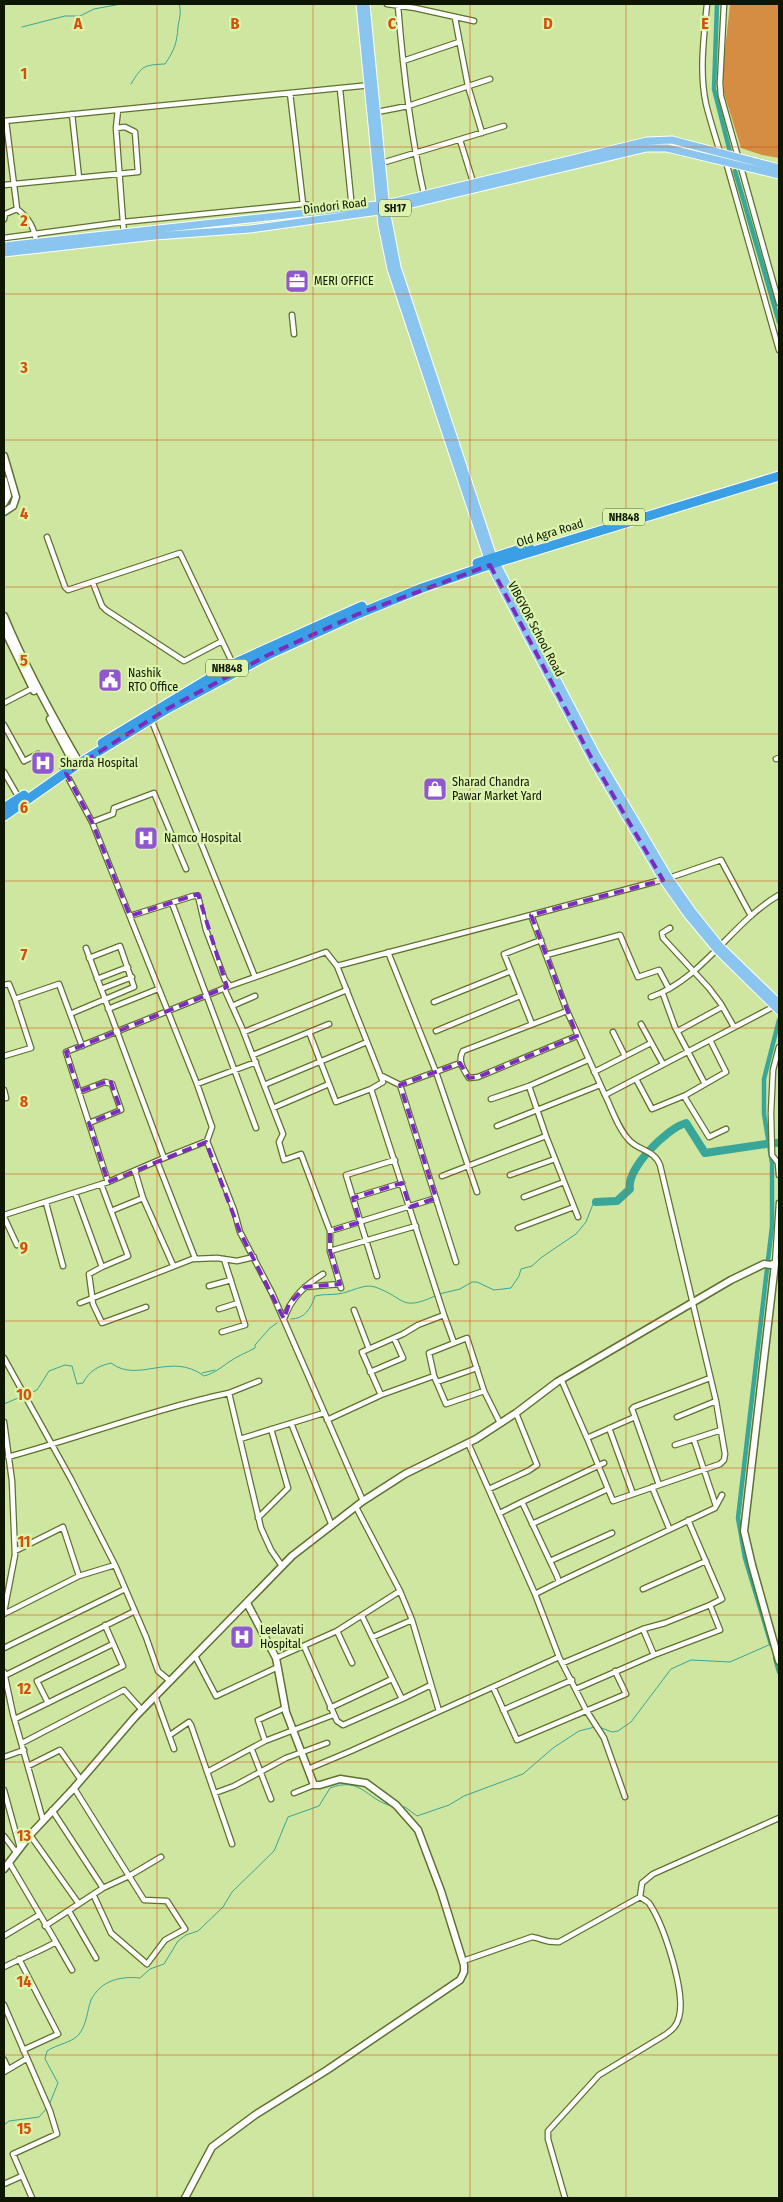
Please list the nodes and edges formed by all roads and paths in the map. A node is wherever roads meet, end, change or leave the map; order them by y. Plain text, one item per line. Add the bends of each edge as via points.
1 (360, 4) edge
2 (366, 4) edge
3 (387, 4) edge
4 (707, 4) edge
5 (724, 4) edge
6 (398, 6) junction
7 (416, 6) edge
8 (455, 18) junction
9 (474, 21) dead end
10 (458, 42) junction
11 (403, 61) junction
12 (490, 80) dead end
13 (372, 85) junction
14 (468, 86) junction
15 (340, 89) junction
16 (290, 93) junction
17 (408, 106) junction
18 (118, 110) junction
19 (377, 112) junction
20 (72, 114) junction
21 (5, 121) edge
22 (504, 126) dead end
23 (116, 128) junction
24 (482, 133) junction
25 (460, 140) junction
26 (415, 153) junction
27 (724, 153) junction
28 (737, 157) junction
29 (382, 163) junction
30 (726, 163) junction
31 (740, 166) junction
32 (779, 168) edge
33 (121, 174) junction
34 (779, 175) edge
35 (79, 178) junction
36 (473, 182) junction
37 (13, 184) junction
38 (4, 185) edge
39 (424, 194) junction
40 (303, 204) junction
41 (383, 207) junction
42 (17, 209) junction
43 (318, 211) junction
44 (352, 212) junction
45 (4, 219) edge
46 (320, 220) junction
47 (123, 222) junction
48 (4, 232) edge
49 (35, 234) junction
50 (125, 236) junction
51 (4, 238) edge
52 (4, 246) edge
53 (38, 246) junction
54 (4, 253) edge
55 (779, 303) edge
56 (292, 315) dead end
57 (294, 334) dead end
58 (779, 350) edge
59 (4, 456) edge
60 (779, 471) edge
61 (779, 476) edge
62 (4, 480) edge
63 (4, 503) edge
64 (4, 512) edge
65 (47, 537) dead end
66 (491, 561) junction
67 (93, 583) junction
68 (4, 616) edge
69 (4, 629) edge
70 (222, 642) junction
71 (233, 664) junction
72 (33, 688) junction
73 (4, 703) edge
74 (151, 719) junction
75 (4, 725) edge
76 (38, 754) dead end
77 (76, 763) junction
78 (65, 770) junction
79 (4, 772) edge
80 (39, 788) junction
81 (19, 798) junction
82 (4, 808) edge
83 (4, 816) edge
84 (92, 822) junction
85 (186, 869) dead end
86 (666, 879) junction
87 (779, 895) edge
88 (172, 903) junction
89 (531, 915) junction
90 (130, 916) junction
91 (751, 916) junction
92 (670, 928) dead end
93 (541, 940) junction
94 (86, 948) dead end
95 (719, 948) junction
96 (388, 952) junction
97 (546, 955) junction
98 (89, 958) junction
99 (128, 966) junction
100 (337, 966) junction
101 (694, 971) junction
102 (511, 972) junction
103 (254, 977) junction
104 (97, 978) junction
105 (132, 978) junction
106 (4, 985) edge
107 (227, 987) junction
108 (101, 989) junction
109 (158, 989) junction
110 (669, 989) junction
111 (347, 990) junction
112 (663, 994) junction
113 (206, 996) junction
114 (256, 996) dead end
115 (520, 996) junction
116 (651, 997) dead end
117 (15, 999) junction
118 (105, 1000) junction
119 (434, 1002) dead end
120 (778, 1005) edge
121 (232, 1006) junction
122 (722, 1007) junction
123 (108, 1009) junction
124 (567, 1011) junction
125 (168, 1012) junction
126 (70, 1014) junction
127 (328, 1024) dead end
128 (532, 1024) junction
129 (641, 1024) dead end
130 (734, 1028) junction
131 (117, 1031) junction
132 (678, 1031) junction
133 (244, 1032) junction
134 (309, 1032) junction
135 (436, 1032) dead end
136 (613, 1032) dead end
137 (577, 1036) junction
138 (710, 1040) junction
139 (367, 1042) junction
140 (651, 1043) junction
141 (82, 1046) junction
142 (779, 1047) edge
143 (688, 1052) junction
144 (253, 1055) junction
145 (4, 1056) edge
146 (625, 1056) junction
147 (588, 1060) junction
148 (256, 1062) junction
149 (320, 1062) junction
150 (460, 1063) junction
151 (663, 1064) junction
152 (234, 1070) junction
153 (436, 1072) junction
154 (594, 1072) junction
155 (380, 1075) junction
156 (636, 1079) junction
157 (197, 1084) junction
158 (329, 1084) junction
159 (706, 1084) junction
160 (264, 1085) junction
161 (400, 1085) junction
162 (600, 1085) junction
163 (529, 1086) junction
164 (371, 1089) junction
165 (4, 1090) edge
166 (79, 1092) junction
167 (605, 1095) junction
168 (684, 1096) junction
169 (6, 1098) dead end
170 (491, 1099) dead end
171 (273, 1108) junction
172 (538, 1111) junction
173 (89, 1123) junction
174 (498, 1126) dead end
175 (256, 1128) dead end
176 (726, 1129) dead end
177 (546, 1136) junction
178 (207, 1141) junction
179 (164, 1158) junction
180 (555, 1159) junction
181 (394, 1160) junction
182 (157, 1162) junction
183 (467, 1166) junction
184 (135, 1171) junction
185 (510, 1175) dead end
186 (779, 1175) edge
187 (442, 1176) dead end
188 (108, 1182) junction
189 (564, 1182) junction
190 (402, 1183) junction
191 (101, 1184) junction
192 (477, 1192) dead end
193 (75, 1193) junction
194 (524, 1197) dead end
195 (143, 1198) junction
196 (353, 1198) junction
197 (436, 1198) junction
198 (46, 1203) junction
199 (779, 1203) edge
200 (574, 1207) junction
201 (410, 1208) junction
202 (111, 1211) junction
203 (4, 1216) edge
204 (578, 1218) dead end
205 (360, 1222) junction
206 (416, 1226) junction
207 (518, 1228) dead end
208 (330, 1231) junction
209 (366, 1241) junction
210 (17, 1245) dead end
211 (330, 1252) junction
212 (254, 1257) junction
213 (193, 1259) junction
214 (224, 1259) junction
215 (456, 1262) dead end
216 (775, 1264) edge
217 (173, 1265) junction
218 (63, 1266) dead end
219 (102, 1267) junction
220 (323, 1274) dead end
221 (377, 1276) dead end
222 (231, 1280) junction
223 (208, 1286) dead end
224 (305, 1287) junction
225 (93, 1298) junction
226 (80, 1303) dead end
227 (238, 1303) junction
228 (692, 1303) junction
229 (146, 1307) dead end
230 (218, 1309) dead end
231 (354, 1310) dead end
232 (444, 1315) junction
233 (284, 1319) junction
234 (222, 1332) dead end
235 (394, 1338) junction
236 (454, 1343) junction
237 (368, 1349) junction
238 (4, 1358) edge
239 (477, 1368) junction
240 (370, 1372) junction
241 (434, 1376) junction
242 (710, 1378) junction
243 (561, 1379) junction
244 (259, 1381) dead end
245 (437, 1382) junction
246 (484, 1391) junction
247 (229, 1393) junction
248 (382, 1395) junction
249 (716, 1401) junction
250 (324, 1413) junction
251 (516, 1413) junction
252 (635, 1417) junction
253 (677, 1417) dead end
254 (327, 1420) junction
255 (4, 1422) edge
256 (291, 1423) junction
257 (500, 1423) junction
258 (609, 1428) junction
259 (271, 1430) junction
260 (721, 1430) junction
261 (587, 1438) junction
262 (240, 1439) junction
263 (694, 1440) junction
264 (468, 1443) junction
265 (51, 1445) junction
266 (675, 1445) dead end
267 (8, 1457) junction
268 (604, 1463) dead end
269 (599, 1465) junction
270 (703, 1470) junction
271 (659, 1485) junction
272 (652, 1488) junction
273 (489, 1489) junction
274 (608, 1489) junction
275 (633, 1494) junction
276 (722, 1495) dead end
277 (363, 1501) junction
278 (522, 1502) junction
279 (716, 1506) junction
280 (356, 1507) junction
281 (500, 1513) junction
282 (258, 1518) junction
283 (688, 1520) junction
284 (532, 1524) junction
285 (332, 1526) junction
286 (669, 1528) junction
287 (612, 1534) dead end
288 (15, 1551) junction
289 (550, 1561) junction
290 (706, 1561) junction
291 (115, 1565) junction
292 (282, 1566) junction
293 (79, 1576) junction
294 (558, 1582) junction
295 (125, 1588) junction
296 (644, 1589) dead end
297 (400, 1590) junction
298 (535, 1594) junction
299 (247, 1603) junction
300 (710, 1605) junction
301 (135, 1610) junction
302 (4, 1613) edge
303 (362, 1616) junction
304 (412, 1620) junction
305 (105, 1625) junction
306 (643, 1629) junction
307 (337, 1631) junction
308 (373, 1637) junction
309 (113, 1644) junction
310 (304, 1646) junction
311 (4, 1648) edge
312 (654, 1655) junction
313 (195, 1656) junction
314 (560, 1657) junction
315 (276, 1658) junction
316 (779, 1660) edge
317 (352, 1663) dead end
318 (563, 1663) junction
319 (278, 1667) junction
320 (615, 1671) junction
321 (4, 1674) edge
322 (392, 1679) junction
323 (572, 1680) junction
324 (170, 1682) junction
325 (431, 1685) junction
326 (492, 1687) junction
327 (576, 1689) junction
328 (156, 1696) junction
329 (402, 1698) junction
330 (48, 1703) junction
331 (285, 1708) junction
332 (330, 1708) junction
333 (142, 1710) junction
334 (503, 1710) junction
335 (586, 1710) junction
336 (440, 1711) junction
337 (333, 1715) junction
338 (15, 1719) junction
339 (294, 1732) junction
340 (170, 1735) junction
341 (265, 1741) junction
342 (327, 1742) dead end
343 (22, 1743) junction
344 (174, 1749) dead end
345 (24, 1750) junction
346 (252, 1750) junction
347 (302, 1753) junction
348 (4, 1757) edge
349 (28, 1766) junction
350 (308, 1769) junction
351 (207, 1772) junction
352 (261, 1772) junction
353 (81, 1780) junction
354 (314, 1785) junction
355 (74, 1788) junction
356 (4, 1790) edge
357 (215, 1792) junction
358 (294, 1793) dead end
359 (625, 1797) dead end
360 (271, 1799) dead end
361 (52, 1810) junction
362 (779, 1818) edge
363 (43, 1820) junction
364 (30, 1835) junction
365 (4, 1836) edge
366 (232, 1844) dead end
367 (18, 1850) junction
368 (161, 1857) dead end
369 (9, 1862) junction
370 (4, 1869) edge
371 (129, 1876) junction
372 (103, 1888) junction
373 (94, 1896) junction
374 (640, 1897) junction
375 (79, 1904) junction
376 (69, 1911) junction
377 (39, 1915) junction
378 (45, 1926) junction
379 (4, 1936) edge
380 (56, 1942) junction
381 (96, 1958) dead end
382 (19, 1959) junction
383 (463, 1961) junction
384 (4, 1967) edge
385 (72, 1970) dead end
386 (4, 2005) edge
387 (6, 2019) edge
388 (23, 2050) junction
389 (26, 2059) junction
390 (4, 2060) edge
391 (6, 2070) edge
392 (22, 2176) junction
393 (4, 2184) edge
394 (32, 2198) edge
395 (184, 2198) edge
396 (565, 2198) edge

1 - 13 main road
2 - 13 main road
3 - 6 street
4 - 27 street via 704,86 706,102
5 - 28 street via 720,83
6 - 7 street
6 - 11 street
7 - 8 street
8 - 9 street
8 - 10 street
10 - 11 street
10 - 14 street
11 - 17 street
12 - 14 street
13 - 15 street
13 - 19 main road
13 - 41 main road
14 - 17 street
14 - 24 street
15 - 16 street
15 - 44 street
16 - 18 street
16 - 40 street
17 - 19 street
17 - 26 street
18 - 20 street
18 - 23 street
19 - 29 main road
20 - 21 street
20 - 35 street
21 - 37 street
22 - 24 street
23 - 33 street
23 - 33 street via 125,127 135,132 138,172
24 - 25 street
25 - 26 street
25 - 36 street
26 - 29 street
26 - 39 street
27 - 28 main road
27 - 30 street
27 - 36 main road via 672,140 646,141
28 - 31 street
28 - 32 main road
29 - 41 main road
30 - 31 main road, Dindori Road / SH17
30 - 41 main road, Dindori Road / SH17 via 667,148 646,148
30 - 58 street
31 - 34 main road, Dindori Road / SH17
31 - 55 street
33 - 35 street
33 - 47 street
35 - 37 street
36 - 39 main road
37 - 38 street
37 - 42 street
39 - 41 main road
40 - 43 street
40 - 47 street
41 - 44 main road, Dindori Road / SH17
41 - 66 main road, VIBGYOR School Road via 392,269
42 - 45 street via 5,214
42 - 49 street via 28,218
43 - 44 main road
43 - 46 street
43 - 50 main road
44 - 46 main road, Dindori Road / SH17
46 - 50 main road, Dindori Road / SH17 via 250,229
47 - 49 street
47 - 50 street
48 - 51 street
49 - 51 street
49 - 53 street
50 - 53 main road, Dindori Road / SH17
52 - 53 main road
53 - 54 main road, Dindori Road / SH17
56 - 57 street
59 - 64 main road via 16,498 13,506
60 - 66 highway, NH848
61 - 66 highway, Old Agra Road / NH848
62 - 63 main road via 8,496
65 - 67 street via 68,590
66 - 71 highway, NH848 via 355,609
66 - 74 highway, Old Agra Road / NH848 via 276,651
66 - 86 main road, VIBGYOR School Road via 581,731
67 - 70 street via 106,610 184,661
67 - 70 street via 180,553
68 - 77 main road
69 - 72 main road
70 - 71 street
71 - 77 highway, NH848 via 130,724
72 - 73 street
72 - 77 main road
74 - 77 highway, NH848
74 - 103 street
75 - 76 street via 24,761
77 - 78 highway, NH848
78 - 80 highway, NH848
78 - 84 street
79 - 81 street
80 - 81 highway, NH848
80 - 83 highway, NH848
81 - 82 highway, NH848
84 - 85 street via 114,814 114,808 154,793
84 - 90 street
86 - 89 street
86 - 91 street via 721,860
86 - 95 main road, VIBGYOR School Road
87 - 91 street
88 - 90 street
88 - 107 street via 198,896 206,930
88 - 113 street
89 - 93 street
89 - 96 street
90 - 109 street
91 - 95 street
92 - 101 street via 662,933 662,938
93 - 97 street
93 - 102 street via 504,954
94 - 98 street
95 - 101 street
95 - 120 main road, VIBGYOR School Road
96 - 100 street
96 - 153 street
97 - 110 street via 620,935 638,977 659,970
97 - 124 street
98 - 99 street via 120,946
98 - 104 street
99 - 104 street
99 - 105 street
100 - 103 street via 326,952
100 - 111 street
101 - 110 street
101 - 122 street
102 - 115 street
102 - 119 street
103 - 107 street
104 - 108 street
105 - 108 street
105 - 118 street via 134,987
106 - 117 street via 9,984
107 - 113 street
107 - 121 street
108 - 118 street
109 - 123 street
109 - 125 street
110 - 112 street
111 - 133 street
111 - 139 street
112 - 116 street
112 - 132 street
113 - 125 street
113 - 152 street
114 - 121 street
115 - 128 street
115 - 135 street
117 - 126 street via 58,984
117 - 145 street via 31,1048
118 - 123 street
118 - 126 street
120 - 130 street
121 - 133 street
122 - 130 street
122 - 132 street
123 - 131 street
124 - 128 street
124 - 137 street
125 - 131 street
125 - 157 street
126 - 141 street
127 - 134 street
128 - 150 street via 463,1051
129 - 140 street
130 - 138 street
131 - 141 street
131 - 179 street
132 - 143 street
133 - 144 street
134 - 144 street
134 - 149 street
136 - 146 street
137 - 147 street
137 - 150 street via 478,1077 469,1078
138 - 143 street
138 - 159 street via 726,1072
139 - 149 street
139 - 155 street
140 - 146 street
140 - 151 street
141 - 166 street via 66,1052
142 - 186 street via 771,1082 772,1155 778,1163
143 - 151 street
143 - 159 street
144 - 148 street
146 - 154 street
147 - 154 street
147 - 163 street
148 - 152 street
148 - 160 street
149 - 158 street
149 - 160 street
150 - 153 street
151 - 156 street
152 - 157 street
152 - 175 street
153 - 161 street
153 - 183 street
154 - 162 street
155 - 161 street
155 - 164 street via 383,1082
156 - 167 street
156 - 168 street via 652,1109
157 - 178 street via 212,1127
158 - 164 street via 336,1102
158 - 171 street
159 - 168 street
160 - 171 street
161 - 197 street
162 - 167 street
162 - 172 street
163 - 170 street
163 - 172 street
164 - 181 street
165 - 169 street
166 - 173 street
166 - 173 street via 105,1082 112,1084 121,1110
167 - 228 street via 628,1140 658,1159
168 - 176 street via 709,1137
171 - 208 street via 283,1134 279,1142 284,1160 301,1154
172 - 174 street
172 - 177 street
173 - 188 street
177 - 180 street
177 - 183 street
178 - 179 street
178 - 212 street via 240,1232
179 - 182 street
180 - 185 street
180 - 189 street
181 - 190 street
181 - 196 street via 346,1175
182 - 184 street
182 - 213 street
183 - 187 street
183 - 192 street
184 - 188 street
184 - 195 street
188 - 191 street
189 - 194 street
189 - 200 street
190 - 196 street
190 - 201 street
191 - 193 street
191 - 202 street
193 - 198 street
193 - 219 street
195 - 202 street
195 - 217 street
196 - 205 street
197 - 201 street
197 - 215 street
198 - 203 street
198 - 218 street
199 - 216 street
200 - 204 street
200 - 207 street
201 - 205 street
201 - 206 street
202 - 219 street via 128,1256
203 - 210 street
205 - 208 street
205 - 209 street
206 - 209 street
206 - 232 street
208 - 211 street
209 - 211 street
209 - 221 street
211 - 224 street via 340,1286
212 - 214 street via 237,1261
212 - 233 street
213 - 214 street
213 - 217 street
214 - 222 street
216 - 228 main road via 764,1264
216 - 316 main road via 744,1531
217 - 225 street
219 - 225 street via 89,1274
220 - 224 street
222 - 223 street
222 - 227 street
224 - 233 street via 289,1304
225 - 226 street
225 - 229 street via 102,1323
227 - 230 street
227 - 234 street via 245,1325
228 - 242 street
228 - 243 main road
231 - 237 street
232 - 235 street
232 - 236 street
233 - 250 street
235 - 237 street
235 - 240 street via 402,1358
236 - 239 street via 467,1338
236 - 241 street via 429,1353
237 - 240 street via 362,1352
238 - 265 street
239 - 245 street
239 - 246 street
240 - 248 street
241 - 245 street
241 - 248 street
242 - 249 street
242 - 252 street via 634,1407
243 - 251 main road
243 - 261 street
244 - 247 street
245 - 246 street via 446,1404
246 - 257 street
247 - 262 street
247 - 265 street via 191,1401
248 - 254 street
249 - 253 street
249 - 260 street
250 - 254 street
250 - 256 street
251 - 257 main road
251 - 273 street via 536,1465
252 - 258 street
252 - 271 street
254 - 277 street
255 - 267 street
256 - 259 street
256 - 285 street
257 - 264 main road
258 - 261 street
258 - 275 street
259 - 262 street
259 - 282 street via 288,1488
260 - 263 street
260 - 270 street via 724,1460
261 - 269 street
262 - 282 street
263 - 266 street
263 - 270 street
264 - 273 street
264 - 277 main road via 405,1474
265 - 267 street
265 - 291 street
267 - 288 street
268 - 269 street
269 - 274 street
269 - 278 street
270 - 271 street
270 - 279 street
271 - 272 street
272 - 275 street
272 - 286 street
273 - 281 street
274 - 275 street via 613,1501
274 - 284 street
276 - 279 street
277 - 280 main road
278 - 281 street
278 - 284 street
279 - 283 street
280 - 285 main road
280 - 297 street
281 - 298 street
282 - 292 street via 271,1550
283 - 286 street
283 - 290 street
284 - 289 street
285 - 292 main road
286 - 294 street
287 - 289 street
288 - 293 street via 62,1527
288 - 302 street
289 - 294 street
290 - 296 street
290 - 300 street via 722,1599
291 - 293 street
291 - 295 street
292 - 299 main road
293 - 302 street
294 - 298 street
295 - 301 street
295 - 311 street
297 - 303 street
297 - 304 street
298 - 314 street
299 - 313 main road
299 - 315 main road
300 - 306 street
300 - 312 street via 720,1630
301 - 305 street
301 - 324 street via 158,1671
303 - 307 street
303 - 308 street
304 - 308 street
304 - 325 street
305 - 309 street
305 - 321 street
306 - 312 street
306 - 318 street
307 - 310 street
307 - 317 street
308 - 322 street
309 - 330 street via 123,1666
309 - 330 street via 37,1681
310 - 315 street
310 - 332 street
312 - 320 street
313 - 319 street via 216,1696
313 - 324 main road
314 - 318 street
314 - 326 street
315 - 319 main road
318 - 323 street
319 - 331 main road
320 - 327 street
320 - 335 street via 626,1694
321 - 338 street
322 - 329 street
322 - 332 street
323 - 327 street
323 - 334 street
324 - 328 main road
325 - 329 street
325 - 336 street
326 - 334 street
326 - 336 street
327 - 335 street
328 - 333 main road
328 - 340 street
329 - 337 street via 343,1724
330 - 338 street
331 - 339 main road
331 - 341 street via 258,1720
332 - 337 street
333 - 343 street via 124,1690
333 - 353 main road
334 - 335 street via 517,1740
335 - 359 street via 603,1736
336 - 350 street
337 - 339 street
338 - 343 street
339 - 341 street
339 - 347 main road
340 - 344 street
340 - 351 street via 189,1722
341 - 346 street
342 - 347 street
343 - 345 street
345 - 348 street
345 - 349 street
346 - 351 street
346 - 352 street
347 - 350 main road
347 - 352 street
349 - 353 street via 60,1750
349 - 363 street
350 - 354 main road
351 - 357 street
352 - 357 street
352 - 360 street
353 - 355 main road
354 - 358 street
354 - 383 main road via 340,1779 366,1783 398,1808 418,1830
355 - 361 main road
355 - 371 street
356 - 367 street
357 - 366 street
361 - 363 main road
361 - 372 street
362 - 374 street via 653,1874 642,1883
363 - 364 main road
364 - 367 main road
364 - 375 street
365 - 367 street
367 - 369 main road
368 - 371 street
369 - 370 main road
369 - 377 street
371 - 372 street
371 - 373 street via 144,1900 167,1901 185,1929 165,1940 146,1964 111,1933
372 - 373 street
373 - 375 street
374 - 383 street via 559,1942 547,1943 532,1937
374 - 396 street via 649,1902 667,1942 680,1996 680,2014 675,2027 665,2035 599,2075 548,2131
375 - 376 street
376 - 378 street
376 - 381 street
377 - 378 street
377 - 379 street
378 - 380 street
380 - 382 street
380 - 385 street
382 - 384 street
382 - 388 street via 58,2034
383 - 395 main road via 464,1972 460,1980 255,2115 212,2147
386 - 387 street
387 - 388 street
388 - 389 street
389 - 391 street
389 - 392 street via 57,2134 13,2154
390 - 391 street
392 - 393 street
392 - 394 street

